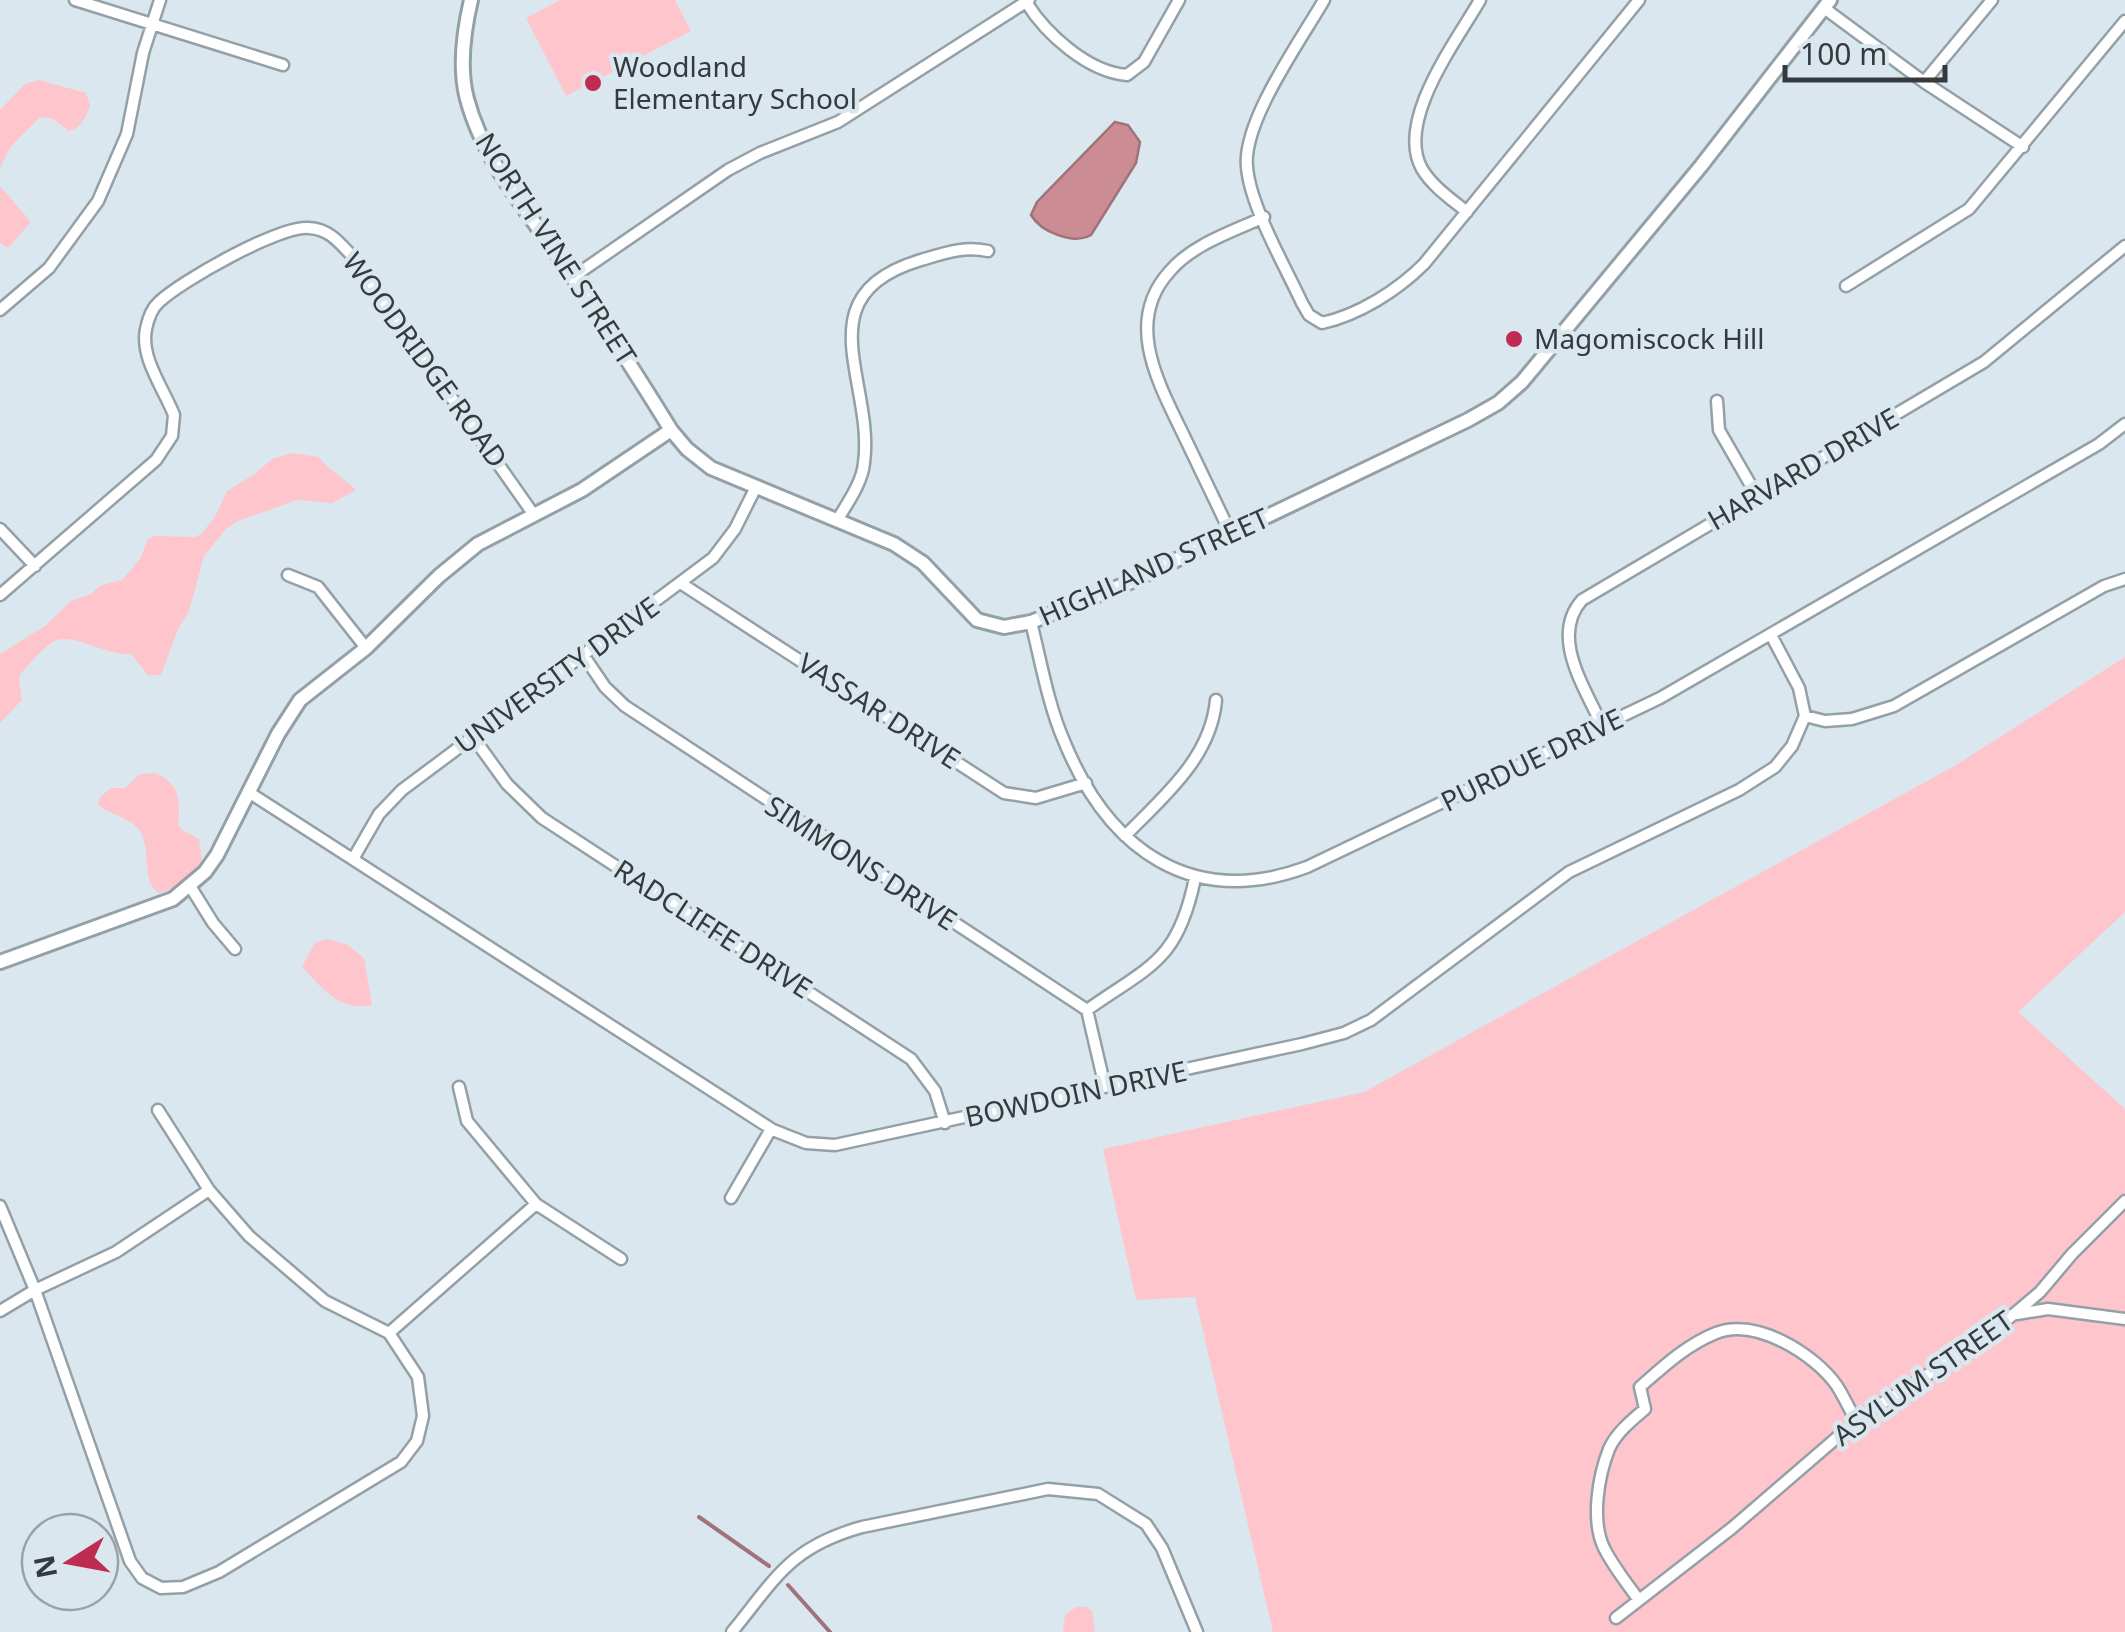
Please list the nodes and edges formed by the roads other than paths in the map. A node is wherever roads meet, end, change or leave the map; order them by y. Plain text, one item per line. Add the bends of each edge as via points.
1 (74, 0) edge
2 (160, 0) edge
3 (470, 0) edge
4 (1179, 0) edge
5 (1324, 0) edge
6 (1480, 0) edge
7 (1639, 0) edge
8 (1992, 0) edge
9 (1028, 1) edge
10 (1826, 4) edge
11 (2125, 22) edge
12 (152, 23) junction
13 (283, 65) dead end
14 (1924, 82) junction
15 (2023, 147) junction
16 (1467, 212) junction
17 (1264, 217) junction
18 (2125, 246) edge
19 (988, 252) dead end
20 (572, 278) junction
21 (1846, 286) dead end
22 (0, 310) edge
23 (1716, 401) dead end
24 (2125, 424) edge
25 (672, 430) junction
26 (756, 487) junction
27 (1758, 496) junction
28 (534, 515) junction
29 (838, 519) junction
30 (0, 529) edge
31 (1231, 534) junction
32 (36, 566) junction
33 (288, 575) dead end
34 (2125, 579) edge
35 (682, 584) junction
36 (0, 595) edge
37 (1031, 622) junction
38 (1771, 635) junction
39 (366, 648) junction
40 (584, 656) junction
41 (1216, 700) dead end
42 (1805, 716) junction
43 (1602, 726) junction
44 (473, 737) junction
45 (1086, 783) junction
46 (250, 793) junction
47 (1125, 836) junction
48 (353, 859) junction
49 (1195, 878) junction
50 (190, 886) junction
51 (235, 949) dead end
52 (0, 962) edge
53 (1087, 1010) junction
54 (459, 1087) dead end
55 (1105, 1087) junction
56 (158, 1110) dead end
57 (945, 1122) junction
58 (771, 1129) junction
59 (210, 1190) junction
60 (730, 1198) dead end
61 (2125, 1201) edge
62 (536, 1204) junction
63 (0, 1206) edge
64 (622, 1259) dead end
65 (34, 1290) junction
66 (2040, 1292) junction
67 (2048, 1308) junction
68 (0, 1310) edge
69 (2014, 1314) junction
70 (2125, 1320) edge
71 (389, 1333) junction
72 (1856, 1421) junction
73 (1638, 1600) junction
74 (1616, 1618) dead end
75 (732, 1632) edge
76 (1197, 1632) edge

1 - 12 street
2 - 12 street
3 - 20 street, NORTH VINE STREET via 464,82 472,113 516,196
4 - 9 street via 1144,62 1128,75 1067,46
5 - 17 street via 1248,140 1248,172
6 - 16 street via 1420,110 1414,137 1423,170
7 - 16 street
8 - 14 street
9 - 20 street via 838,122 728,170
10 - 14 street
10 - 31 street, HIGHLAND STREET via 1688,184 1512,392 1454,428
11 - 15 street
12 - 13 street
12 - 22 street via 127,134 98,201 49,268
14 - 15 street
15 - 21 street via 1969,209
16 - 17 street via 1401,284 1322,323 1306,310
17 - 31 street via 1184,257 1159,284 1146,322 1155,376
18 - 27 street, HARVARD DRIVE via 1984,362
19 - 29 street via 959,248 912,262 878,280 860,301 850,334 864,463
20 - 25 street, NORTH VINE STREET
23 - 27 street via 1719,430
24 - 38 street, PURDUE DRIVE
25 - 26 street, HIGHLAND STREET via 701,462
25 - 28 street
26 - 29 street, HIGHLAND STREET
26 - 35 street, UNIVERSITY DRIVE via 719,553
27 - 43 street, HARVARD DRIVE via 1600,586 1576,607 1568,646
28 - 32 street, WOODRIDGE ROAD via 352,256 329,233 294,228 156,305 144,342 174,415 170,441 134,482
28 - 39 street via 478,544
29 - 37 street, HIGHLAND STREET via 919,560 980,622
30 - 32 street
31 - 37 street, HIGHLAND STREET
32 - 36 street, WOODRIDGE ROAD
33 - 39 street via 318,587
34 - 42 street via 1894,706 1846,720
35 - 40 street, UNIVERSITY DRIVE
35 - 45 street, VASSAR DRIVE via 1004,793 1036,798
37 - 45 street, PURDUE DRIVE via 1057,723
38 - 42 street
38 - 43 street, PURDUE DRIVE
39 - 46 street via 300,700
40 - 44 street, UNIVERSITY DRIVE
40 - 53 street, SIMMONS DRIVE via 625,706
41 - 47 street via 1212,724 1191,764
42 - 55 street, BOWDOIN DRIVE via 1788,752 1767,773 1569,872 1364,1024 1320,1040
43 - 49 street, PURDUE DRIVE via 1306,867 1250,882
44 - 48 street, UNIVERSITY DRIVE via 395,795
44 - 57 street, RADCLIFFE DRIVE via 542,818 912,1059 935,1091
45 - 47 street, PURDUE DRIVE
46 - 48 street, BOWDOIN DRIVE
46 - 50 street via 216,856
47 - 49 street, PURDUE DRIVE via 1154,860
48 - 58 street, BOWDOIN DRIVE
49 - 53 street via 1171,947
50 - 51 street
50 - 52 street via 164,903
53 - 55 street
54 - 62 street via 466,1121
55 - 57 street, BOWDOIN DRIVE
56 - 59 street
57 - 58 street, BOWDOIN DRIVE via 828,1146
58 - 60 street
59 - 65 street via 116,1252
59 - 71 street via 248,1236 313,1292
61 - 66 street, ASYLUM STREET
62 - 64 street
62 - 71 street
63 - 65 street
65 - 68 street
65 - 71 street via 130,1561 161,1588 218,1572 401,1462 417,1441 423,1395
66 - 67 street
66 - 69 street, ASYLUM STREET
67 - 69 street
67 - 70 street
69 - 72 street, ASYLUM STREET
72 - 73 street, ASYLUM STREET
72 - 73 street via 1818,1366 1767,1332 1720,1331 1681,1352 1640,1388 1645,1409 1610,1446 1601,1481 1597,1520 1603,1546
73 - 74 street, ASYLUM STREET
75 - 76 street via 790,1561 831,1536 1060,1489 1098,1494 1146,1524

